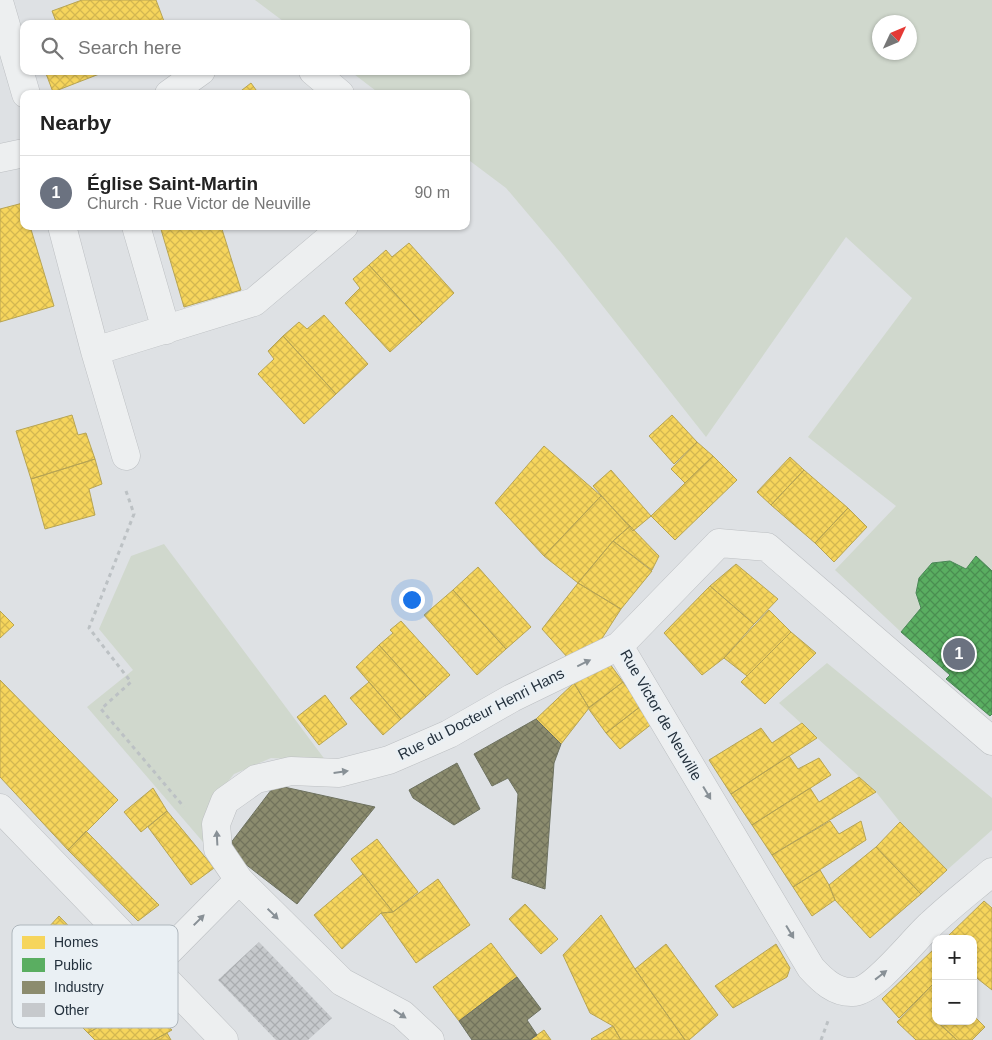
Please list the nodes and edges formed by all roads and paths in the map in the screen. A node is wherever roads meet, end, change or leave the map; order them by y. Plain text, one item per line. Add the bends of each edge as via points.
1 (0, 5) edge
2 (20, 73) edge
3 (20, 75) edge
4 (195, 75) edge
5 (317, 75) edge
6 (25, 90) edge
7 (175, 90) edge
8 (335, 90) edge
9 (20, 154) edge
10 (0, 158) edge
11 (63, 230) edge
12 (137, 230) edge
13 (339, 230) edge
14 (166, 330) junction
15 (95, 351) junction
16 (126, 456) joint
17 (619, 646) junction
18 (992, 741) edge
19 (0, 808) edge
20 (216, 824) junction
21 (992, 872) edge
22 (238, 880) junction
23 (113, 925) edge
24 (178, 941) edge
25 (178, 992) edge
26 (224, 1040) edge
27 (430, 1040) edge

1 - 2 street
3 - 6 street
4 - 7 street
5 - 8 street
9 - 10 street
11 - 15 street
12 - 14 street
13 - 14 street via 254,302
14 - 15 street
15 - 16 street
16 - 20 path via 121,474 134,514 90,628 131,682 101,709 196,821
17 - 18 street, Rue Victor de Neuville via 719,542 767,547
20 -> 17 street, Rue du Docteur Henri Hans via 225,801 256,779 291,772 339,774 389,760 449,734 512,698
17 -> 21 street, Rue Victor de Neuville via 822,981 838,990 862,990
19 - 23 street
22 -> 20 street, Rue du Docteur Henri Hans via 218,849
24 -> 22 street
22 -> 27 street, Rue du Docteur Henri Hans via 342,982 402,1014
25 - 26 street

